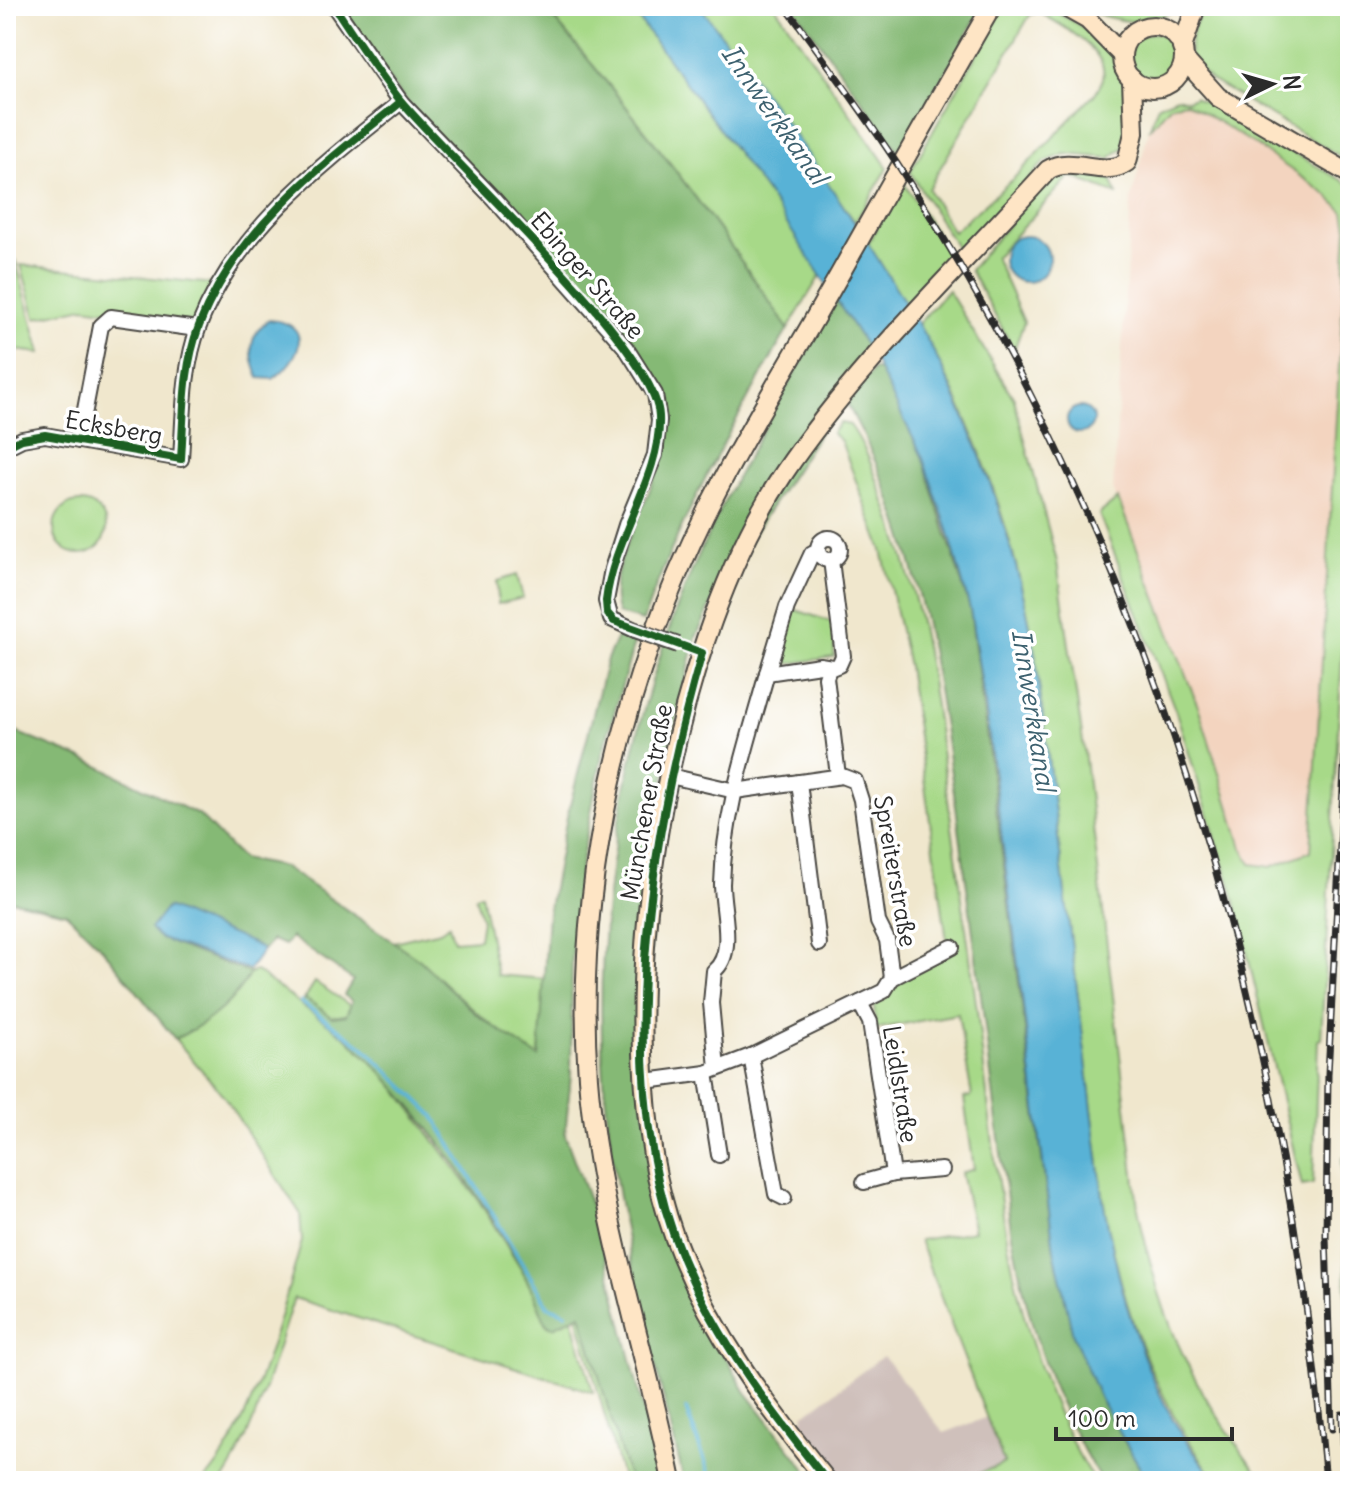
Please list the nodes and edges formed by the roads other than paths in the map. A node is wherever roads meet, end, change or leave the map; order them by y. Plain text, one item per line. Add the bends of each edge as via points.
1 (334, 6) edge
2 (992, 6) edge
3 (1063, 6) edge
4 (1187, 6) edge
5 (1196, 6) edge
6 (1088, 20) junction
7 (1148, 28) junction
8 (1183, 54) junction
9 (1122, 55) junction
10 (1132, 79) junction
11 (1162, 86) junction
12 (1218, 97) junction
13 (401, 102) junction
14 (1134, 133) junction
15 (1350, 174) edge
16 (197, 329) junction
17 (79, 441) junction
18 (6, 447) edge
19 (702, 653) junction
20 (832, 667) junction
21 (767, 673) junction
22 (670, 776) junction
23 (838, 776) junction
24 (799, 782) junction
25 (735, 791) junction
26 (819, 944) dead end
27 (952, 947) dead end
28 (892, 978) junction
29 (860, 1003) junction
30 (751, 1056) junction
31 (712, 1071) junction
32 (646, 1081) junction
33 (719, 1155) dead end
34 (942, 1170) dead end
35 (893, 1174) junction
36 (864, 1182) dead end
37 (784, 1198) dead end
38 (672, 1481) edge
39 (827, 1481) edge

1 - 13 street, Ebinger Straße
2 - 38 main road via 705,515 670,596 605,805 592,880 586,1014 592,1119 614,1245
3 - 6 main road
4 - 7 main road
5 - 8 main road
6 - 7 main road
6 - 9 main road
7 - 8 main road via 1173,34
7 - 9 main road via 1128,40
8 - 11 main road via 1179,74
8 - 12 main road
9 - 10 main road
10 - 11 main road via 1143,86
10 - 14 main road, Münchener Straße
11 - 12 main road
11 - 14 main road, Münchener Straße
12 - 15 main road
13 - 16 street via 284,200 228,273
13 - 19 street, Ebinger Straße, bridge via 626,348 655,394 655,455 626,525 606,601 611,619
14 - 19 main road, Münchener Straße via 1130,156 1118,168 1063,164 1048,170 847,390 762,510
16 - 17 street via 111,317 101,326
16 - 17 street, Ecksberg via 185,388 181,459
17 - 18 street, Ecksberg via 45,435
19 - 22 main road, Münchener Straße
20 - 21 street
20 - 21 street via 843,656 824,555 812,553 787,607
20 - 23 street via 826,677
21 - 25 street
22 - 25 street
22 - 32 main road, Münchener Straße via 646,956
23 - 24 street
23 - 28 street, Spreiterstraße via 855,781 859,791 878,922 887,940
24 - 25 street
24 - 26 street
25 - 31 street via 722,882 727,955 714,971 711,998
27 - 28 street, Spreiterstraße
28 - 29 street, Spreiterstraße via 888,989
29 - 30 street, Spreiterstraße
29 - 35 street, Leidlstraße via 870,1022
30 - 31 street, Spreiterstraße
30 - 37 street via 776,1194
31 - 32 street, Spreiterstraße
31 - 33 street
32 - 39 main road, Münchener Straße via 658,1174 683,1259 743,1371
34 - 35 street, Leidlstraße
35 - 36 street, Leidlstraße

